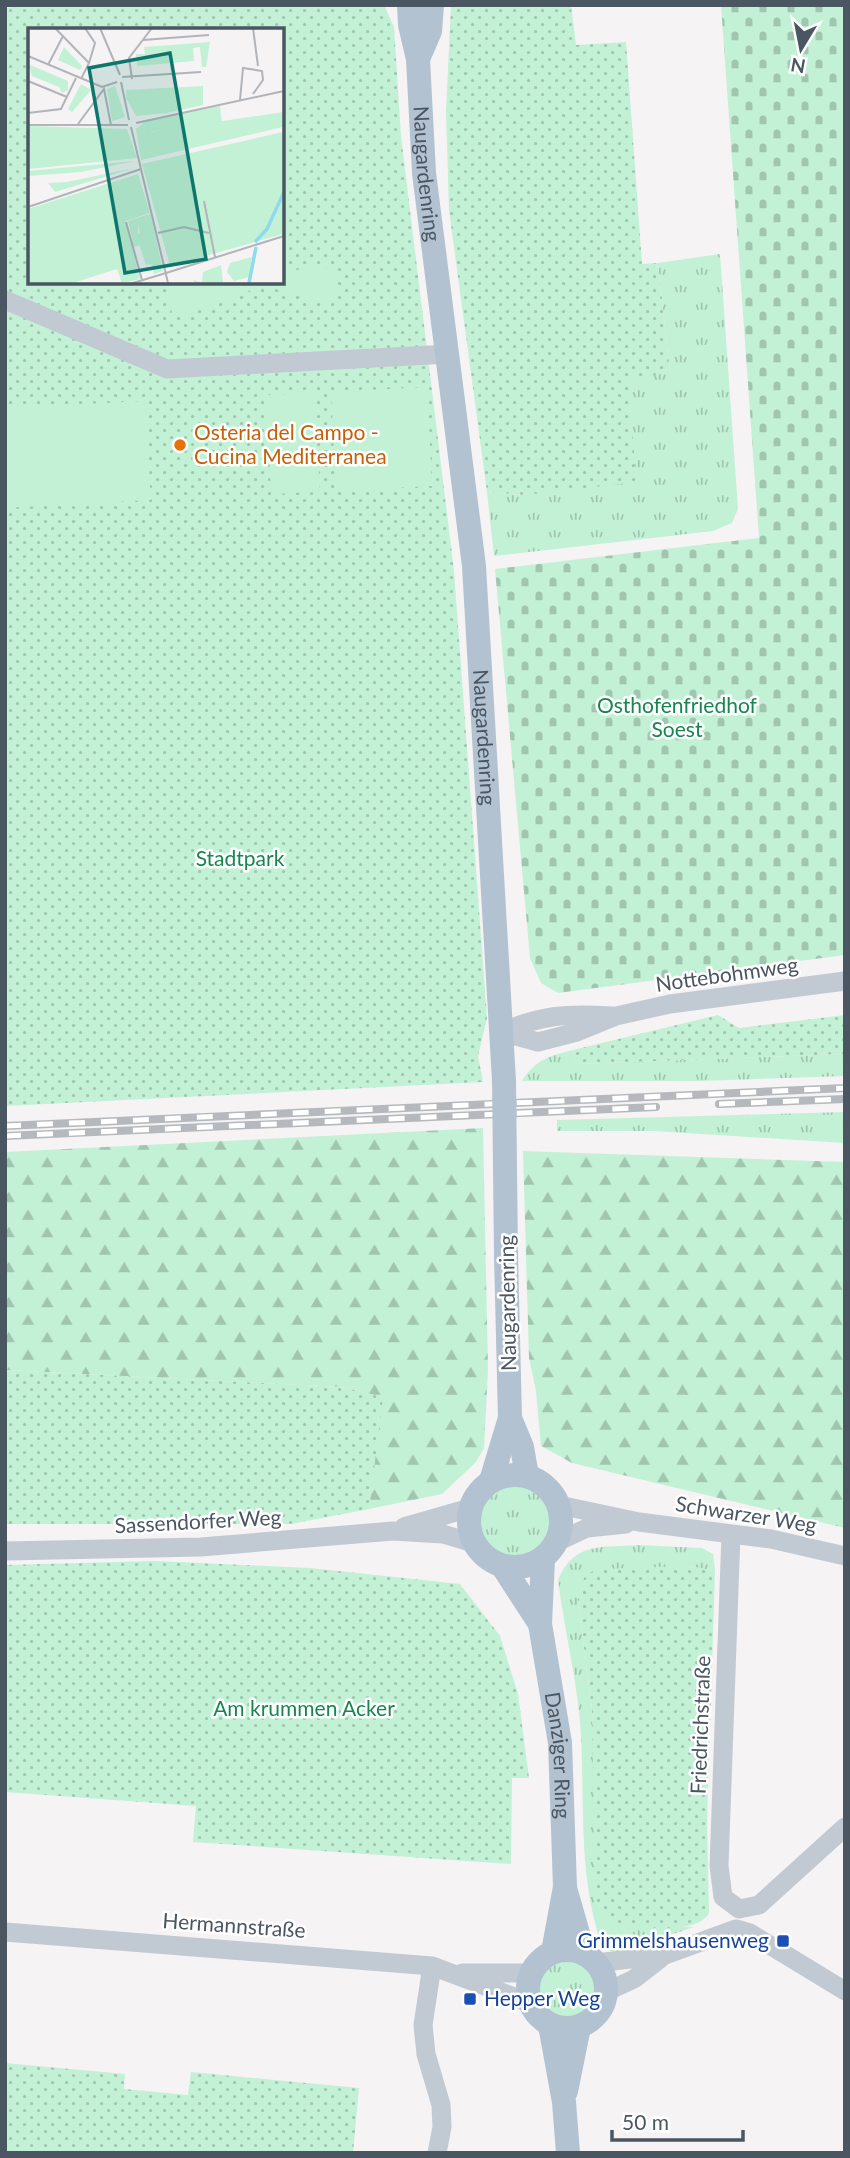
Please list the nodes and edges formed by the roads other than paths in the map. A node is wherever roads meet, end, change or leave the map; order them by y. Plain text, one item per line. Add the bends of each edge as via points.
1 (432, 5) edge
2 (407, 12) edge
3 (418, 59) junction
4 (5, 300) edge
5 (449, 354) junction
6 (845, 981) edge
7 (501, 1032) junction
8 (510, 1418) junction
9 (527, 1476) junction
10 (491, 1481) junction
11 (559, 1505) junction
12 (470, 1507) junction
13 (639, 1522) junction
14 (393, 1531) junction
15 (731, 1534) junction
16 (473, 1543) junction
17 (550, 1550) junction
18 (5, 1551) edge
19 (845, 1556) edge
20 (503, 1567) junction
21 (540, 1623) junction
22 (845, 1827) edge
23 (565, 1887) junction
24 (737, 1919) junction
25 (5, 1932) edge
26 (554, 1952) junction
27 (665, 1955) junction
28 (590, 1959) junction
29 (432, 1966) junction
30 (458, 1973) junction
31 (531, 1973) junction
32 (845, 1991) edge
33 (606, 1992) junction
34 (530, 2003) junction
35 (550, 2025) junction
36 (579, 2026) junction
37 (564, 2102) junction
38 (437, 2153) edge
39 (568, 2153) edge

1 - 3 main road, Naugardenring via 430,30
2 - 3 main road, Naugardenring
3 - 5 main road, Naugardenring via 424,173
4 - 5 street via 167,369
5 - 7 main road, Naugardenring via 474,566
6 - 7 street, Nottebohmweg via 715,997 616,1016 538,1042
7 - 8 main road, Naugardenring, bridge
8 - 9 main road, Naugardenring
8 - 10 main road, Naugardenring
9 - 10 main road
9 - 11 main road via 551,1492
10 - 12 main road
11 - 13 street, Schwarzer Weg
11 - 17 main road via 562,1524
12 - 14 street, Sassendorfer Weg
12 - 16 main road
13 - 15 street, Schwarzer Weg
13 - 17 street, Schwarzer Weg via 587,1528
14 - 16 street, Sassendorfer Weg via 443,1534
14 - 18 street, Sassendorfer Weg via 201,1547
15 - 19 street, Schwarzer Weg
15 - 24 street, Friedrichstraße via 719,1866 723,1897
16 - 20 main road via 485,1558
17 - 20 main road via 524,1567
17 - 21 main road, Danziger Ring
20 - 21 main road, Danziger Ring
21 - 23 main road, Danziger Ring via 560,1743
22 - 24 street via 760,1905
23 - 26 main road, Danziger Ring
23 - 28 main road, Danziger Ring
24 - 27 street
24 - 32 street via 750,1933
25 - 29 street, Hermannstraße
26 - 28 main road via 569,1950
26 - 31 main road
27 - 28 street
27 - 33 street via 634,1979
28 - 33 main road via 604,1976
29 - 30 street, Hermannstraße
29 - 38 street via 423,2025 441,2105
30 - 31 street, Hermannstraße
30 - 34 street, Hermannstraße
31 - 34 main road
33 - 36 main road via 593,2019
34 - 35 main road
35 - 36 main road via 564,2029
35 - 37 main road
36 - 37 main road
37 - 39 main road

